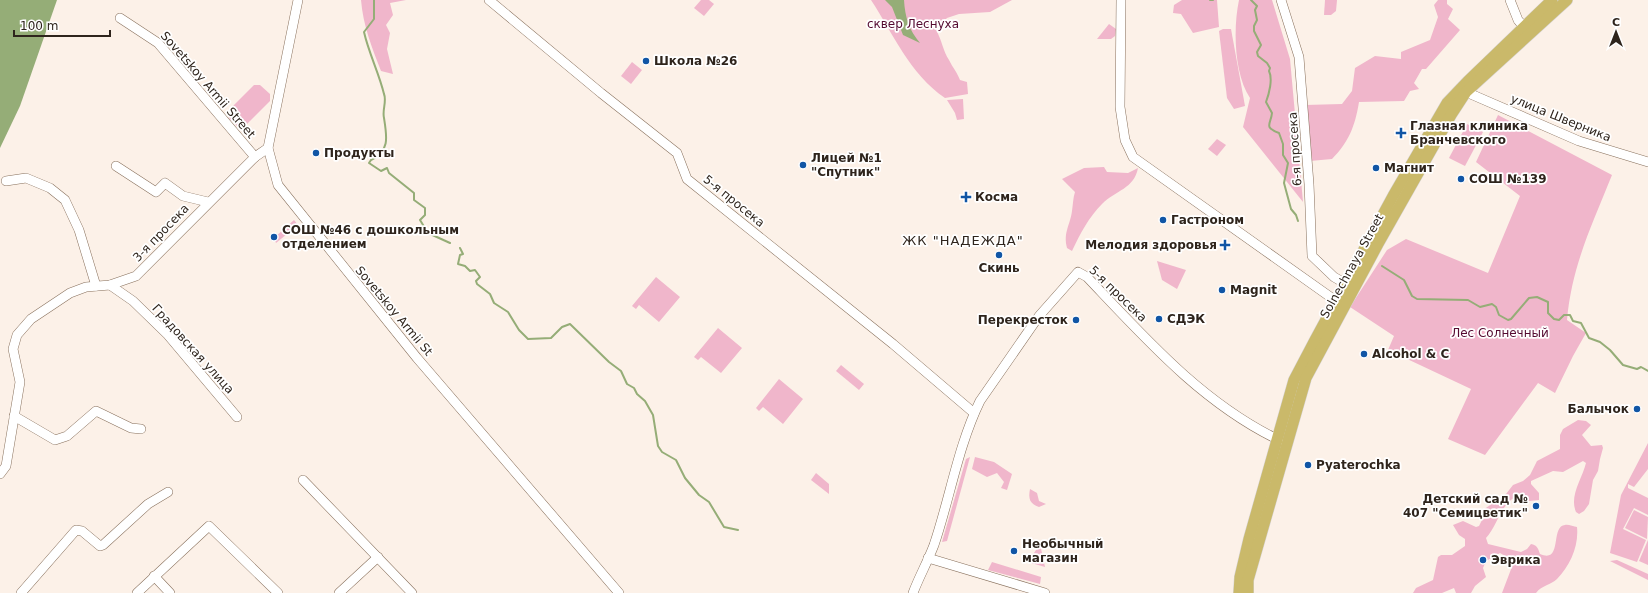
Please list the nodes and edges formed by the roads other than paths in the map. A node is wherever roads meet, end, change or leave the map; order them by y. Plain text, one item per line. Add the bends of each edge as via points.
1 (298, 0) edge
2 (489, 0) edge
3 (1121, 0) edge
4 (1282, 0) edge
5 (1510, 0) edge
6 (1552, 0) edge
7 (1567, 0) edge
8 (120, 18) dead end
9 (1527, 30) junction
10 (1466, 92) junction
11 (268, 148) junction
12 (255, 157) junction
13 (1648, 162) edge
14 (116, 166) dead end
15 (6, 181) dead end
16 (208, 202) junction
17 (1346, 284) junction
18 (110, 285) junction
19 (96, 286) junction
20 (1336, 301) junction
21 (974, 413) junction
22 (14, 416) junction
23 (237, 418) dead end
24 (140, 429) dead end
25 (1278, 440) junction
26 (0, 474) edge
27 (303, 480) dead end
28 (168, 492) dead end
29 (378, 557) junction
30 (928, 558) junction
31 (154, 576) junction
32 (21, 593) edge
33 (137, 593) edge
34 (170, 593) edge
35 (278, 593) edge
36 (339, 593) edge
37 (412, 593) edge
38 (619, 593) edge
39 (913, 593) edge
40 (1045, 593) edge
41 (1239, 593) edge
42 (1248, 593) edge

1 - 11 street, Sovetskoy Armii St
2 - 21 street, 5-я просека via 600,93 677,153 687,179 893,344
3 - 20 street via 1120,107 1125,140 1133,157
4 - 17 street, 6-я просека via 1299,57 1312,256 1334,277
5 - 9 street via 1518,20
6 - 9 main road, Solnechnaya Street
7 - 9 main road, Solnechnaya Street
8 - 12 street, Sovetskoy Armii Street via 158,43
9 - 10 main road, Solnechnaya Street
9 - 17 main road, Solnechnaya Street via 1468,81 1447,103
10 - 13 street, улица Шверника via 1579,141
10 - 42 main road, Solnechnaya Street via 1378,244 1306,378 1248,580
11 - 12 street, 3-я просека
11 - 38 street, Sovetskoy Armii St via 278,185 316,235 417,358
12 - 16 street, 3-я просека
14 - 16 street via 156,192 165,183 182,196
15 - 19 street via 26,178 50,188 65,200 78,230
16 - 18 street, 3-я просека via 136,276
17 - 20 main road, Solnechnaya Street
18 - 19 street, 3-я просека
18 - 23 street, Градовская улица via 134,301 168,335
19 - 22 street, 3-я просека via 70,293 30,319 17,334 13,349 20,382
20 - 25 main road, Solnechnaya Street via 1294,380
21 - 25 street, 5-я просека via 1040,316 1078,272 1087,277 1162,356 1233,414
21 - 30 street, 5-я просека
22 - 24 street via 55,440 67,436 96,410 131,428
22 - 26 street, 3-я просека via 6,466
25 - 41 main road, Solnechnaya Street via 1246,551
27 - 29 street
28 - 32 street via 148,504 102,546 82,531 76,530
29 - 36 street
29 - 37 street
30 - 39 street, 5-я просека
30 - 40 street
31 - 33 street
31 - 34 street
31 - 35 street via 209,526

